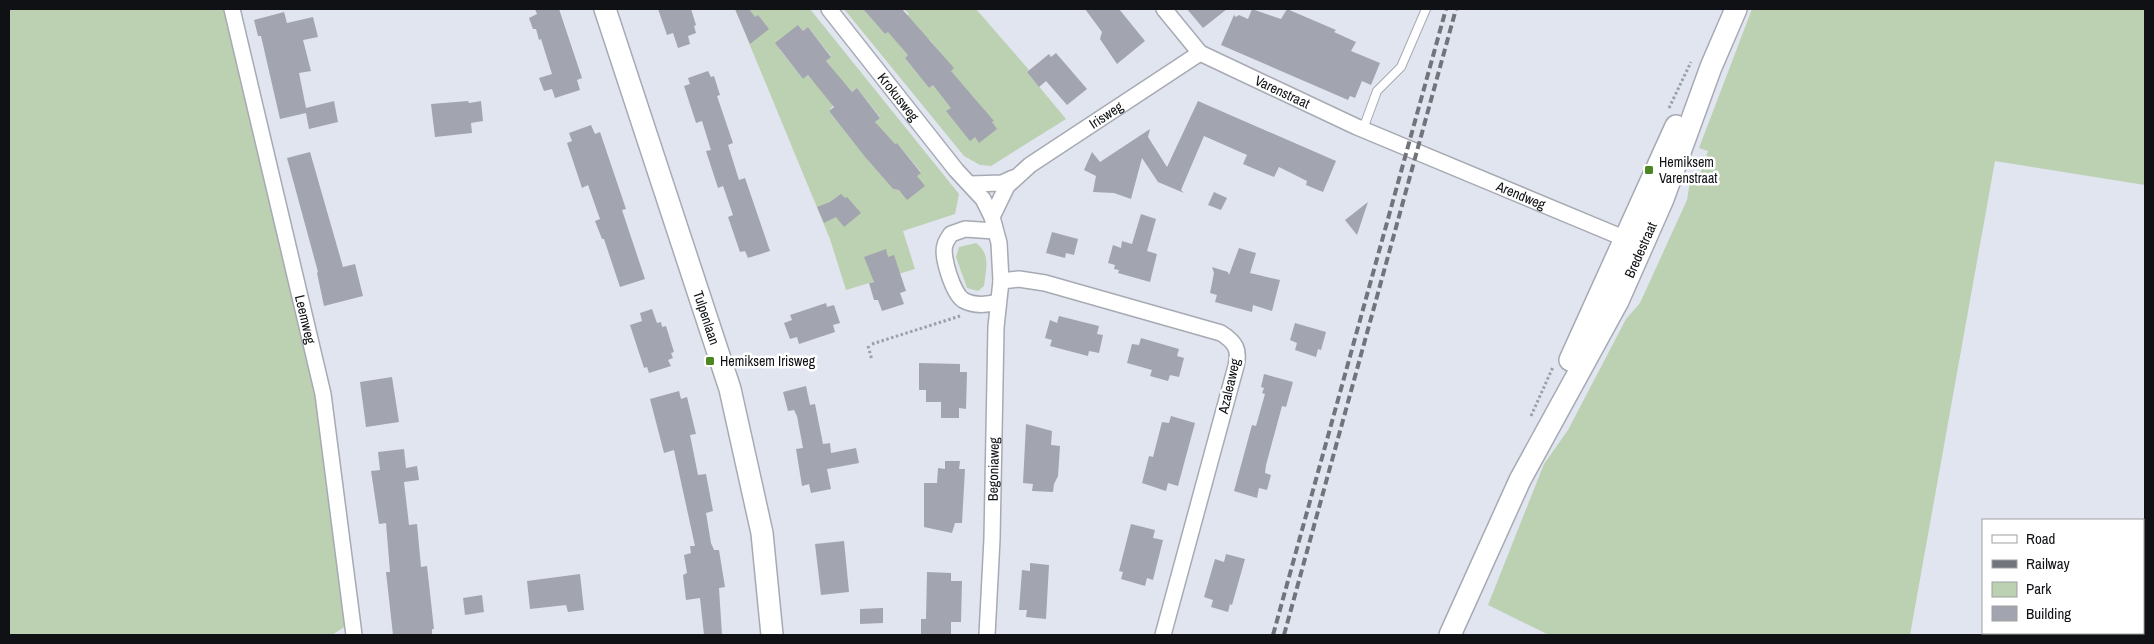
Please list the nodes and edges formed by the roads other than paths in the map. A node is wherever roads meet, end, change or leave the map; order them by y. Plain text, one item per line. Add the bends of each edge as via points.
1 (232, 9) edge
2 (605, 9) edge
3 (829, 9) edge
4 (1164, 9) edge
5 (1426, 9) edge
6 (1729, 9) edge
7 (1736, 9) edge
8 (1200, 53) junction
9 (1363, 129) junction
10 (1417, 151) joint
11 (1014, 178) junction
12 (971, 184) junction
13 (993, 224) junction
14 (1626, 239) junction
15 (1001, 281) junction
16 (998, 302) junction
17 (1520, 480) junction
18 (354, 635) edge
19 (772, 635) edge
20 (987, 635) edge
21 (1163, 635) edge
22 (1450, 635) edge

1 - 18 street, Leemweg via 323,394
2 - 19 main road, Tulpenlaan via 730,389 762,533
3 - 12 street, Krokusweg via 956,170
4 - 8 street, Varenstraat
5 - 9 lane via 1401,67 1377,91
6 - 14 main road, Bredestraat
7 - 17 main road, Bredestraat via 1710,67 1663,198 1618,301
8 - 9 street, Varenstraat
8 - 11 street, Irisweg
9 - 10 street, Varenstraat
10 - 14 street, Arendweg
11 - 12 street, Irisweg via 1002,183
11 - 13 street, Irisweg via 999,199
12 - 13 street via 983,199
13 - 15 street via 1001,255
13 - 16 street via 951,234 944,245 944,258 955,290 962,299 975,304
14 - 17 main road, Bredestraat via 1527,456
15 - 16 street
15 - 21 street, Azaleaweg via 1045,284 1130,307 1221,333 1236,346 1237,361
16 - 20 street, Begoniaweg
17 - 22 main road, Bredestraat

